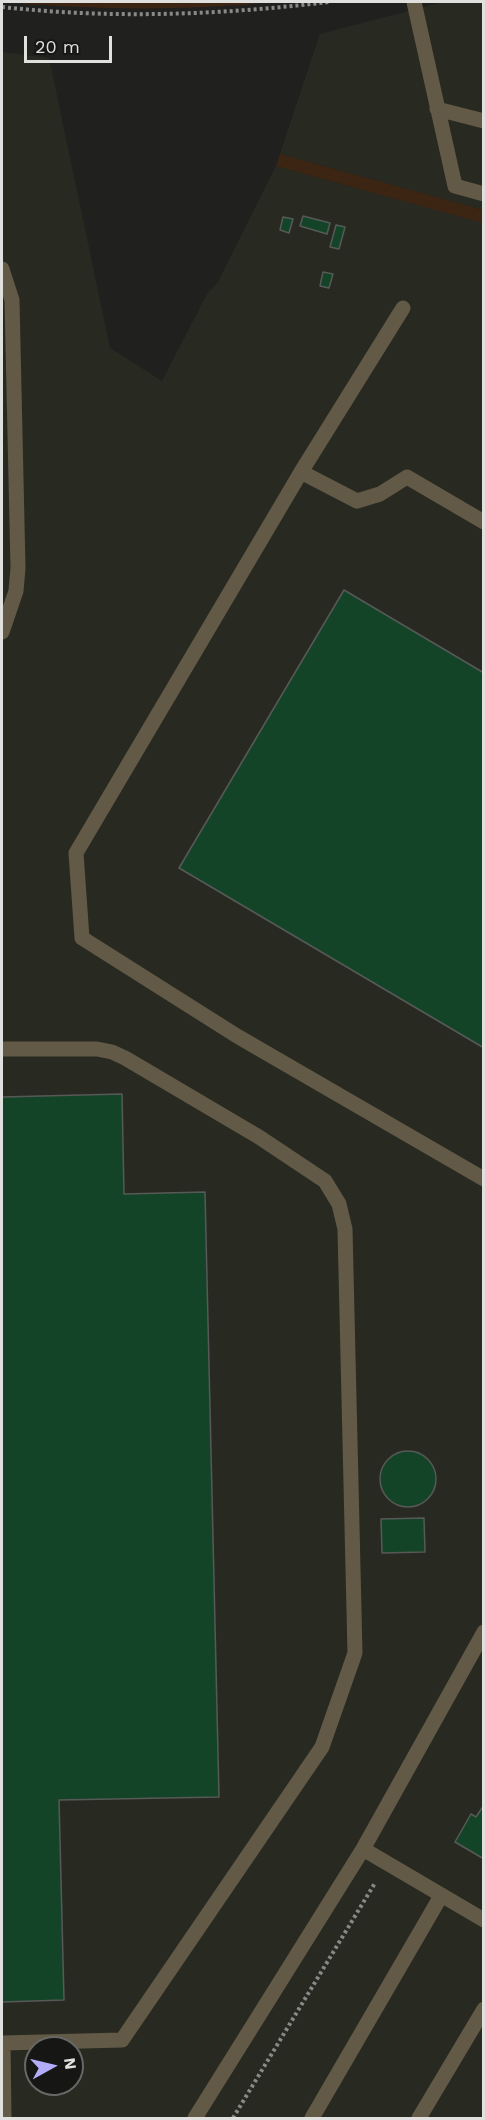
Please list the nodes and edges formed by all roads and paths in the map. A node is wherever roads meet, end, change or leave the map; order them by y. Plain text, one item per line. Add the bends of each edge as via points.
1 (329, 2) edge
2 (414, 2) edge
3 (2, 7) edge
4 (437, 109) junction
5 (483, 121) edge
6 (483, 194) edge
7 (2, 269) edge
8 (403, 308) dead end
9 (301, 472) junction
10 (483, 522) edge
11 (2, 632) edge
12 (2, 1049) edge
13 (483, 1179) edge
14 (483, 1632) edge
15 (363, 1849) junction
16 (387, 1863) junction
17 (441, 1896) junction
18 (483, 1920) edge
19 (483, 2009) edge
20 (4, 2118) edge
21 (195, 2118) edge
22 (233, 2118) edge
23 (312, 2118) edge
24 (419, 2118) edge

1 - 3 path via 182,15 85,14
2 - 4 lane
4 - 5 lane
4 - 6 lane via 454,186
7 - 11 lane via 12,300 18,568 16,591
8 - 9 lane
9 - 10 lane via 357,501 380,494 407,477
9 - 13 lane via 76,853 82,938 237,1036
12 - 20 lane via 70,1047 112,1052 259,1137 325,1181 339,1204 345,1229 355,1653 322,1747 122,2040 3,2043
14 - 15 lane
15 - 16 lane
15 - 21 lane
16 - 17 lane
16 - 22 path
17 - 18 lane
17 - 23 lane
19 - 24 lane

